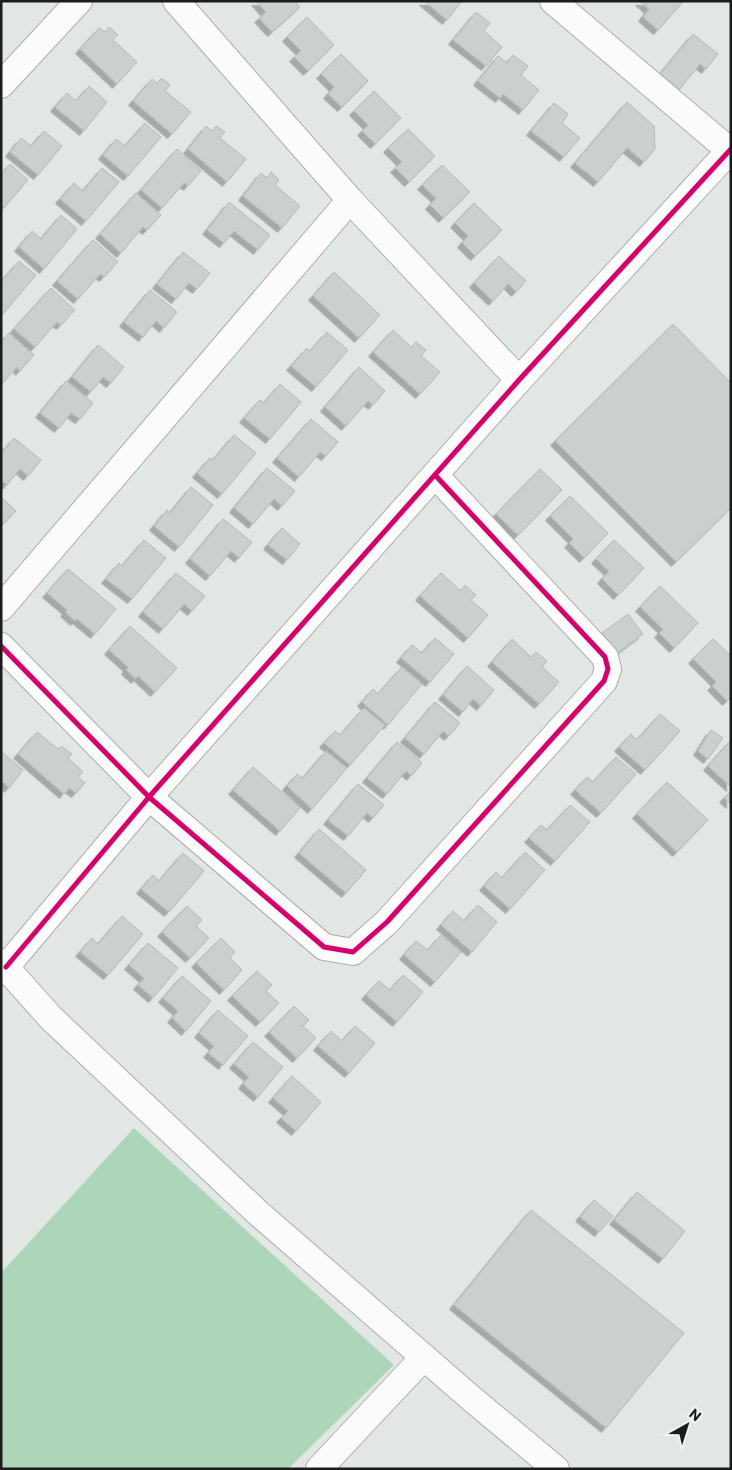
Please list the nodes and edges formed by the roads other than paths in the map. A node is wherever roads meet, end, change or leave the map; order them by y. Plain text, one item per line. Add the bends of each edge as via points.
1 (79, 1) edge
2 (176, 1) edge
3 (553, 1) edge
4 (1, 85) edge
5 (730, 150) edge
6 (350, 200) junction
7 (519, 380) junction
8 (436, 475) junction
9 (1, 608) edge
10 (1, 646) edge
11 (149, 797) junction
12 (4, 964) edge
13 (424, 1357) junction
14 (319, 1469) edge
15 (556, 1469) edge

1 - 4 street
2 - 6 street
3 - 5 street
5 - 7 street
6 - 7 street
6 - 9 street
7 - 8 street
8 - 11 street
8 - 11 street via 605,657 608,669 604,682 387,922 353,952 324,947
10 - 11 street
11 - 12 street
12 - 13 street via 51,1018 257,1212
13 - 14 street
13 - 15 street

